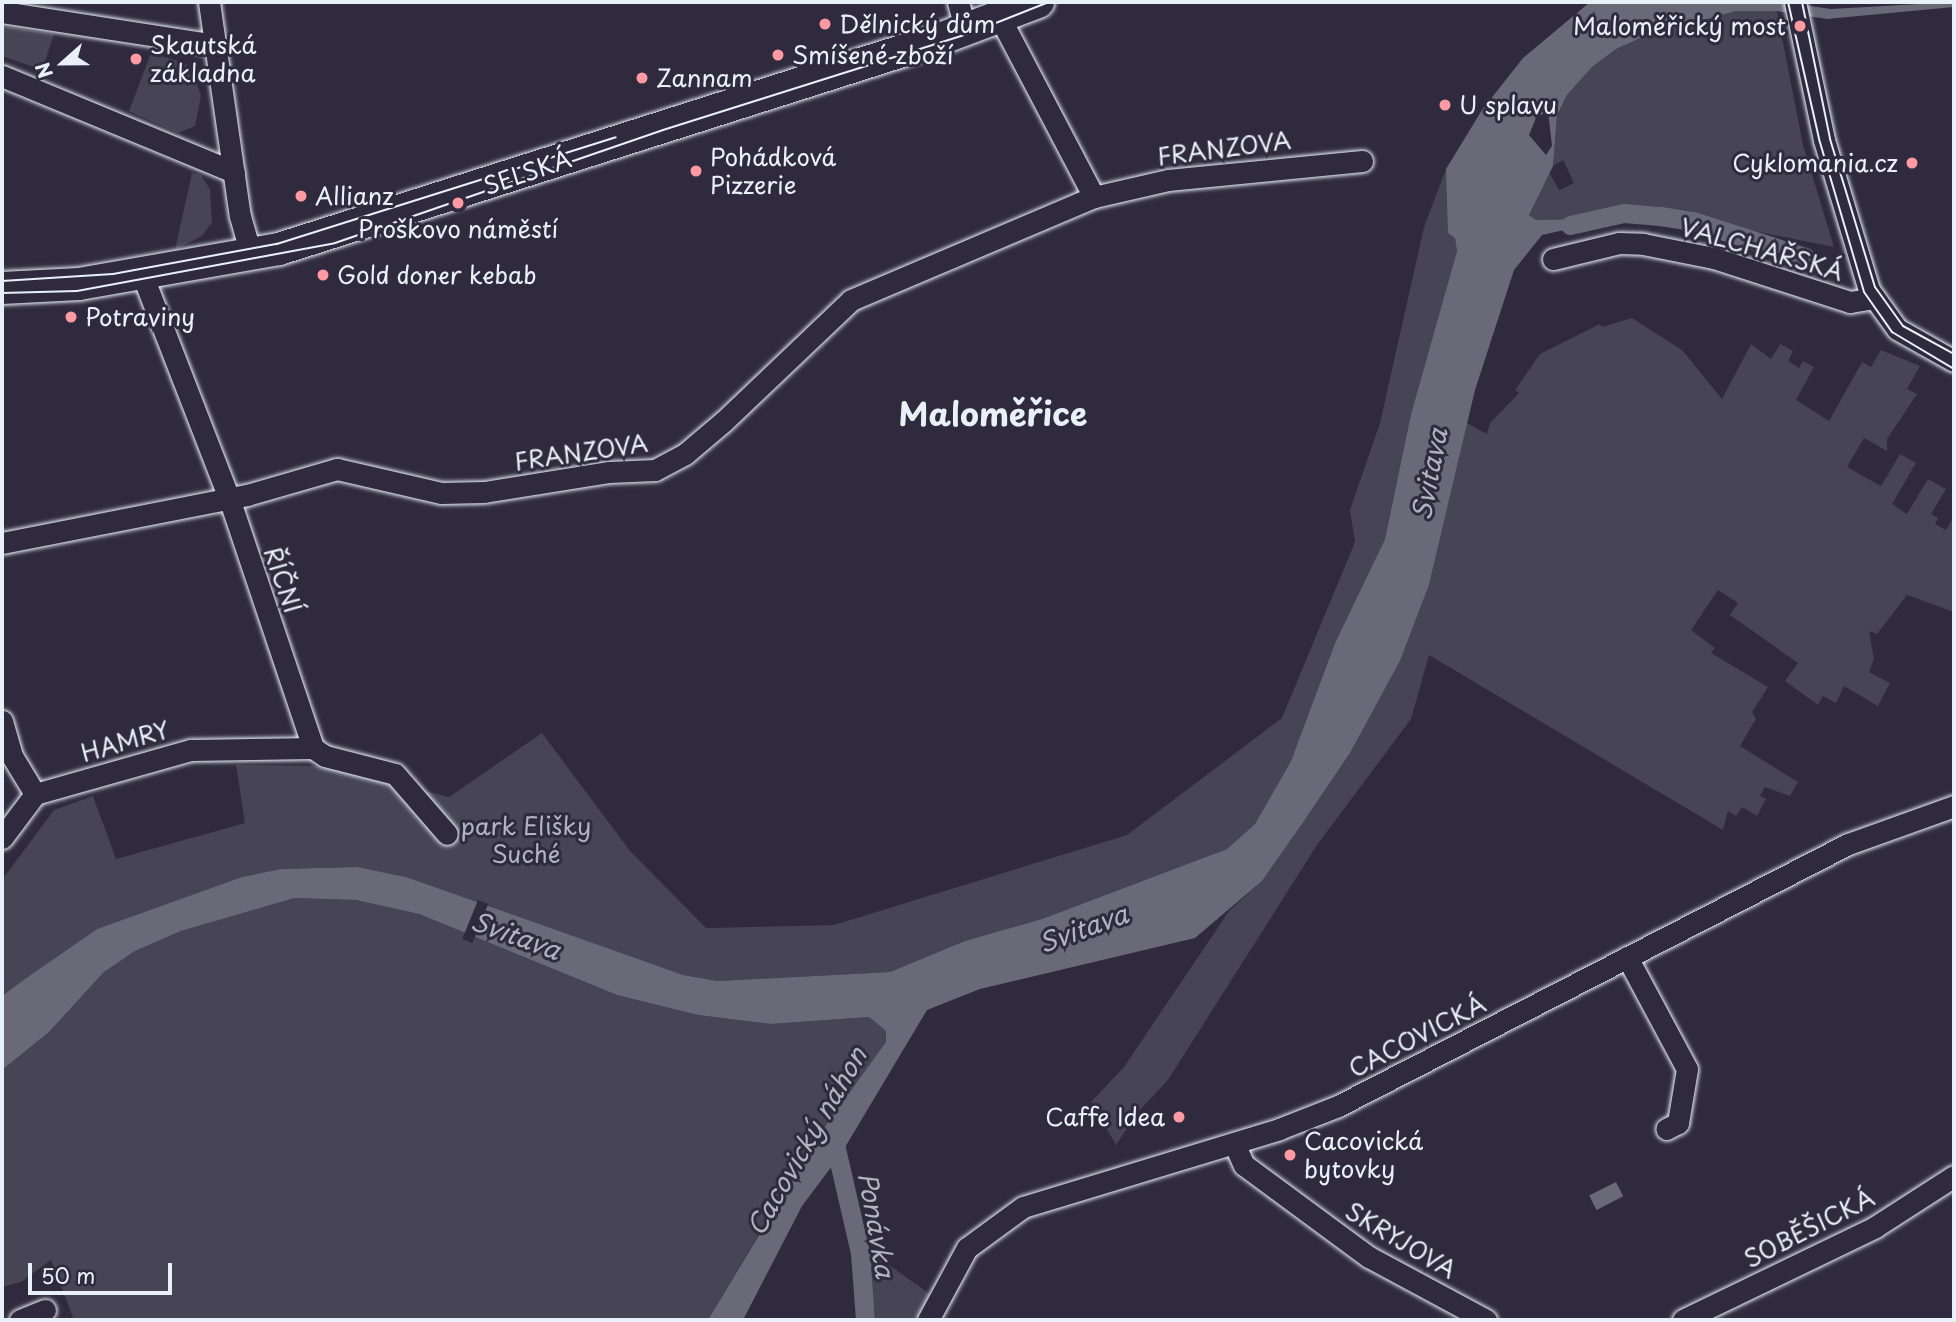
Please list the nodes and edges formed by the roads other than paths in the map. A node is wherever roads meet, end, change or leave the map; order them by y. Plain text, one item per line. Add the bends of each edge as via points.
1 (1038, 2) edge
2 (1795, 2) edge
3 (213, 3) edge
4 (2, 12) edge
5 (962, 16) edge
6 (1006, 29) junction
7 (216, 45) junction
8 (2, 76) edge
9 (1362, 161) dead end
10 (234, 172) junction
11 (1094, 197) junction
12 (251, 255) junction
13 (1553, 258) dead end
14 (142, 274) junction
15 (2, 288) edge
16 (1874, 298) junction
17 (1954, 361) edge
18 (229, 498) junction
19 (2, 543) edge
20 (2, 721) edge
21 (313, 748) junction
22 (35, 794) junction
23 (1954, 806) edge
24 (447, 834) dead end
25 (2, 838) edge
26 (1627, 957) junction
27 (1666, 1129) dead end
28 (1234, 1143) junction
29 (1954, 1177) edge
30 (45, 1310) dead end
31 (20, 1320) edge
32 (928, 1320) edge
33 (1486, 1320) edge
34 (1683, 1320) edge

1 - 6 main road, SELSKÁ
2 - 16 street, VALCHAŘSKÁ via 1824,140
3 - 7 street
4 - 7 street
5 - 6 main road, SELSKÁ
5 - 12 main road, SELSKÁ via 460,195
6 - 11 street
7 - 10 street
8 - 10 street
9 - 11 street, FRANZOVA via 1168,180
10 - 12 street
11 - 18 street, FRANZOVA via 851,300 724,421 685,454 656,470 609,472 484,492 441,493 337,469
12 - 14 main road, SELSKÁ
13 - 16 street, VALCHAŘSKÁ via 1619,243 1643,244 1714,258 1850,302
14 - 15 main road, SELSKÁ
14 - 18 street, ŘÍČNÍ
16 - 17 street, VALCHAŘSKÁ via 1897,329
18 - 19 street, FRANZOVA
18 - 21 street, ŘÍČNÍ
20 - 22 street via 12,755
21 - 22 street, HAMRY via 191,750
21 - 24 street via 325,756 395,774
22 - 25 street
23 - 26 street, CACOVICKÁ via 1848,844
26 - 27 street via 1687,1069 1678,1123
26 - 28 street, CACOVICKÁ via 1338,1106
28 - 32 street, CACOVICKÁ via 1023,1207 967,1248
28 - 33 street, SKRYJOVA via 1244,1165 1369,1257
29 - 34 street, SOBĚŠICKÁ via 1875,1227
30 - 31 street

